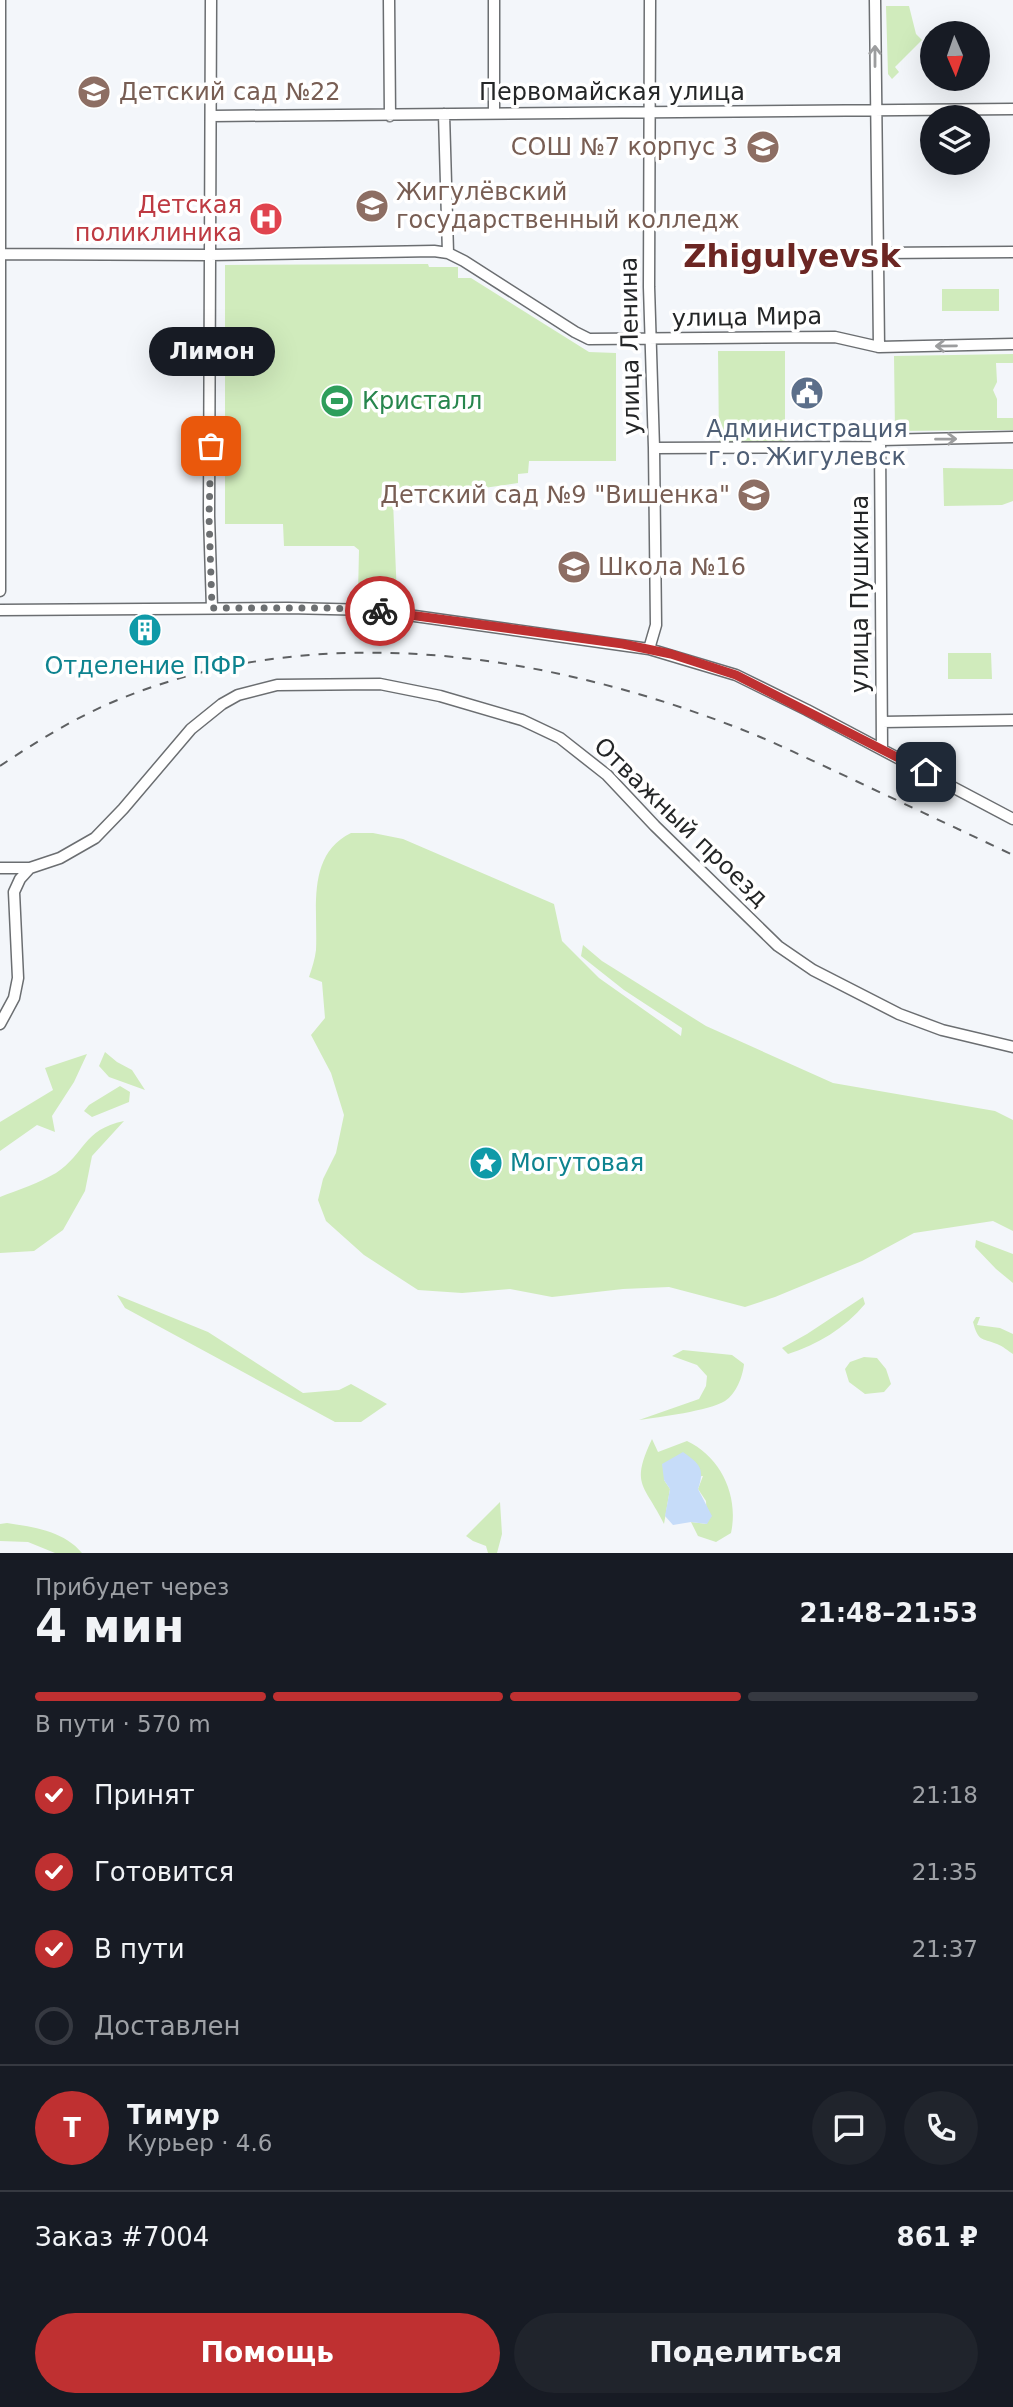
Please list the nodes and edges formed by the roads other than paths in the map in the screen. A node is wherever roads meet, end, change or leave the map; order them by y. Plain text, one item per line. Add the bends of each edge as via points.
1 (0, 0) edge
2 (211, 0) edge
3 (389, 0) edge
4 (494, 0) edge
5 (650, 0) edge
6 (875, 0) edge
7 (1013, 109) edge
8 (875, 111) junction
9 (494, 113) junction
10 (648, 113) junction
11 (444, 114) junction
12 (212, 116) junction
13 (390, 116) junction
14 (1013, 252) edge
15 (447, 253) junction
16 (878, 253) junction
17 (0, 254) edge
18 (210, 255) junction
19 (650, 339) junction
20 (1013, 344) edge
21 (879, 347) junction
22 (1013, 437) edge
23 (880, 443) junction
24 (654, 448) junction
25 (0, 591) edge
26 (212, 608) junction
27 (0, 610) edge
28 (649, 649) junction
29 (1013, 720) edge
30 (882, 722) junction
31 (882, 749) junction
32 (1013, 819) edge
33 (0, 868) edge
34 (30, 868) junction
35 (0, 1024) edge
36 (1013, 1047) edge

1 - 17 street
2 - 12 street
3 - 13 street
4 - 9 street
5 - 10 street, улица Ленина
8 -> 6 street
7 - 8 street, Первомайская улица
8 - 10 street, Первомайская улица
8 - 16 street
9 - 10 street, Первомайская улица
9 - 11 street, Первомайская улица
10 - 19 street, улица Ленина
11 - 13 street, Первомайская улица
11 - 15 street
12 - 13 street, Первомайская улица
12 - 18 street
14 - 16 street
15 - 18 street, улица Мира
15 - 19 street, улица Мира via 589,339
16 - 21 street
17 - 18 street, улица Мира
17 - 25 street
18 - 26 street
19 - 21 street, улица Мира via 835,337
19 - 24 street, улица Ленина
20 -> 21 street, улица Мира
23 -> 22 street
23 - 24 street
23 - 30 street, улица Пушкина
24 - 28 street, улица Ленина via 656,625
26 - 27 street
26 - 28 street via 372,610
28 - 31 street via 736,675
29 - 30 street
30 - 31 street, улица Пушкина
31 - 32 street
33 - 34 street, Отважный проезд
34 - 35 street via 14,892 18,978 14,998
34 - 36 street, Отважный проезд via 95,838 191,729 238,695 299,684 380,684 410,689 522,720 560,738 607,775 778,946 813,970 899,1014

